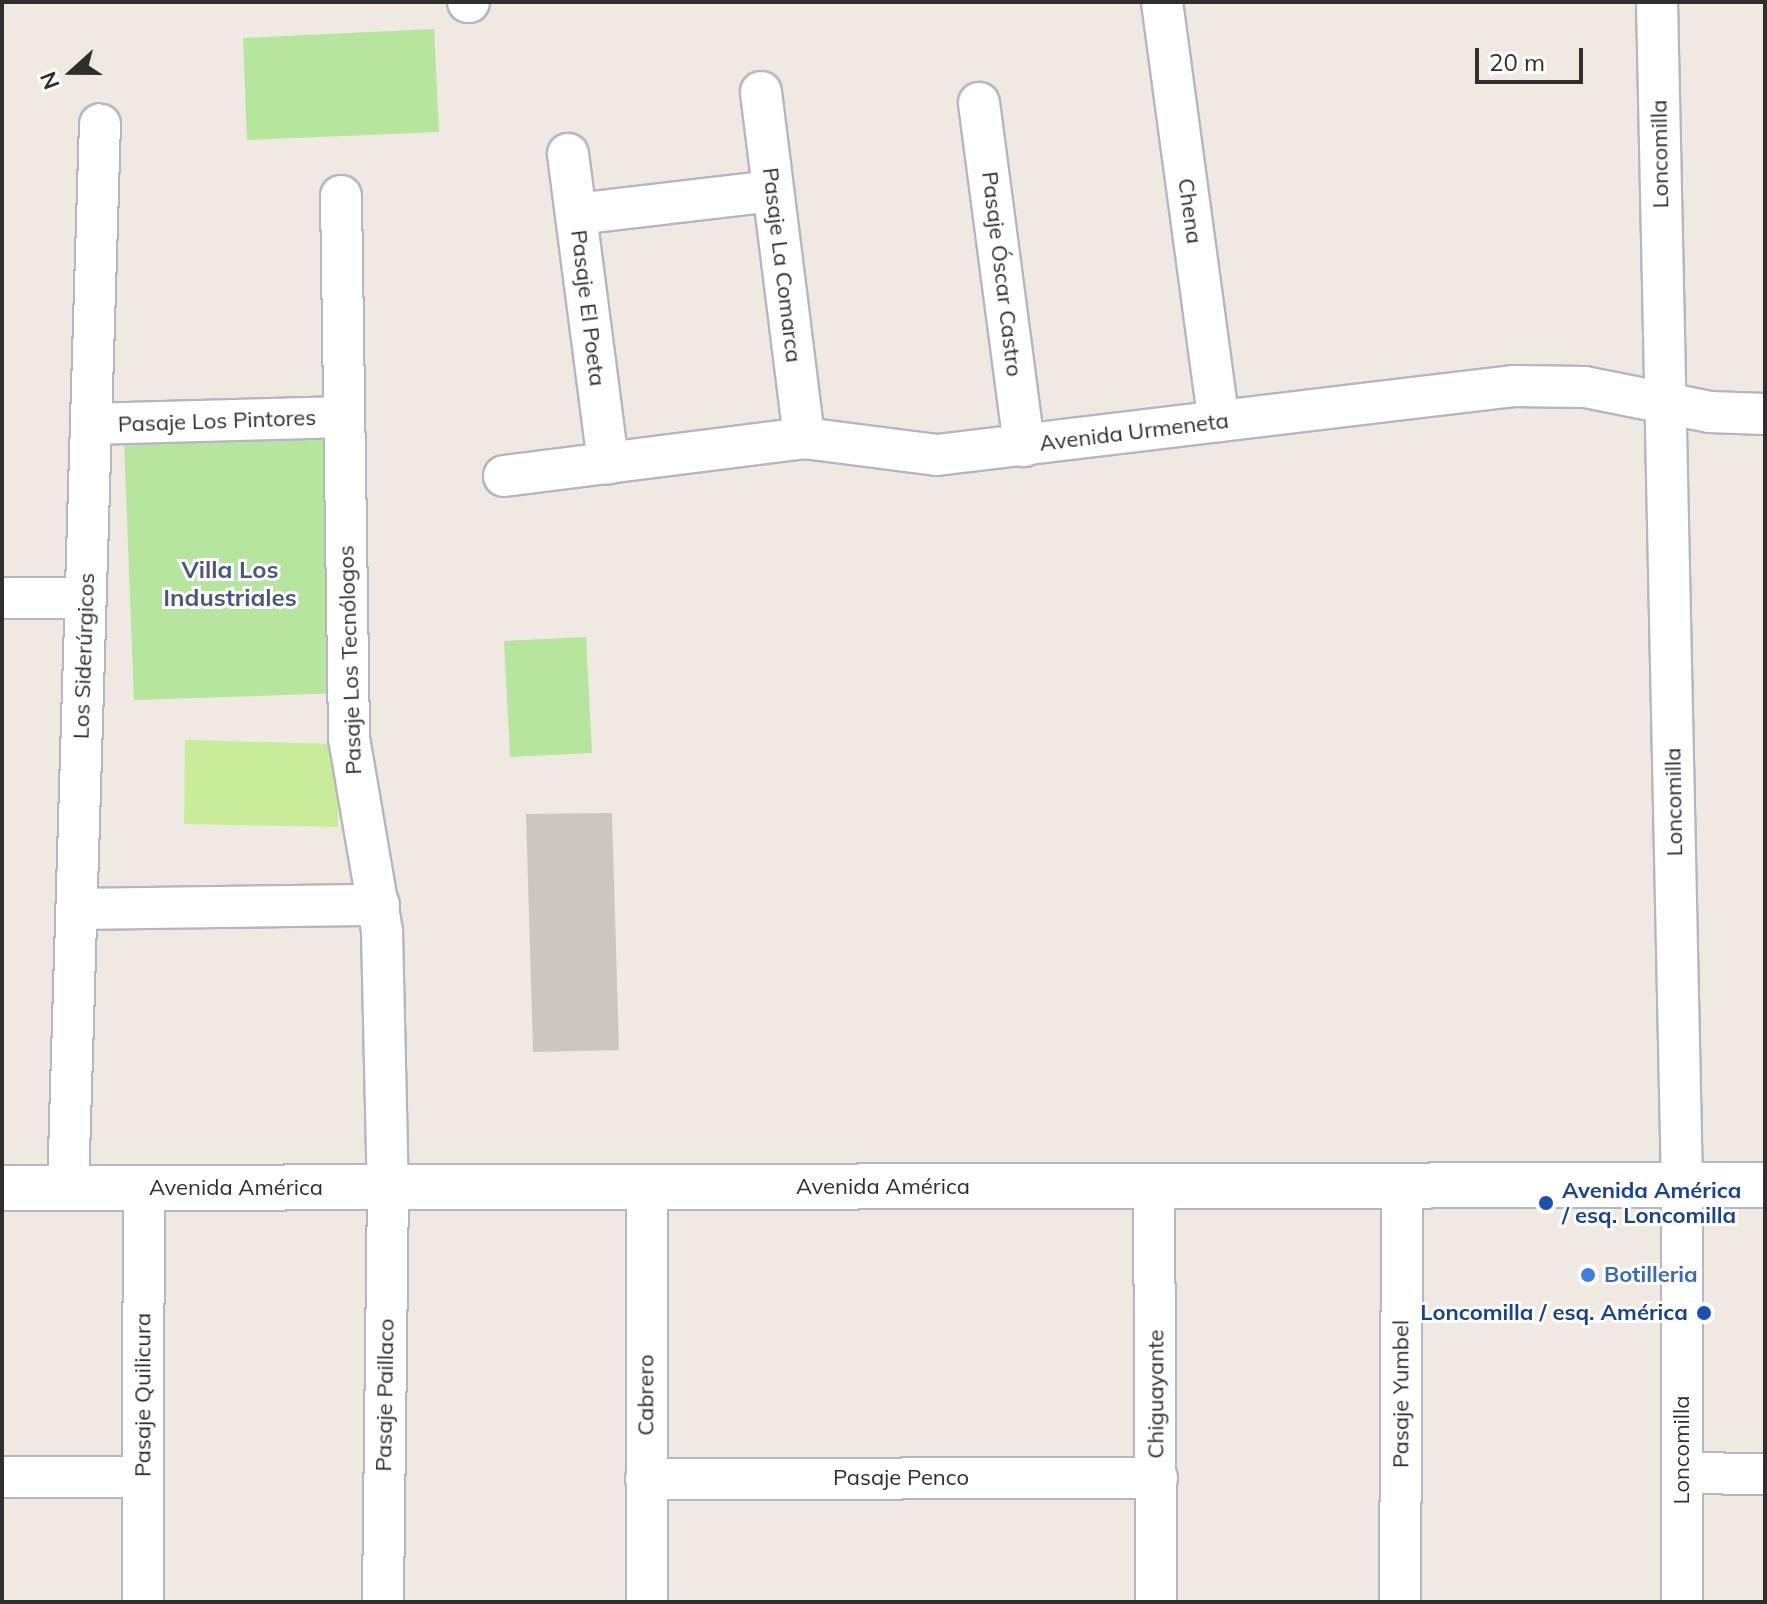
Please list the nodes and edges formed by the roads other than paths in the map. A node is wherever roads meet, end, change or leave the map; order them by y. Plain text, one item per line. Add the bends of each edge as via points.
1 (1162, 2) edge
2 (1657, 2) edge
3 (761, 92) dead end
4 (979, 103) dead end
5 (100, 124) dead end
6 (568, 154) dead end
7 (773, 191) junction
8 (341, 196) dead end
9 (576, 214) junction
10 (1666, 401) junction
11 (1765, 414) edge
12 (343, 417) junction
13 (1219, 421) junction
14 (91, 424) junction
15 (804, 438) junction
16 (1024, 446) junction
17 (608, 463) junction
18 (504, 476) dead end
19 (2, 598) edge
20 (86, 598) junction
21 (379, 905) junction
22 (77, 909) junction
23 (1765, 1185) edge
24 (1402, 1186) junction
25 (1682, 1186) junction
26 (647, 1187) junction
27 (1154, 1187) junction
28 (2, 1188) edge
29 (68, 1188) junction
30 (144, 1188) junction
31 (388, 1188) junction
32 (1682, 1473) junction
33 (1765, 1474) edge
34 (2, 1477) edge
35 (143, 1477) junction
36 (1157, 1478) junction
37 (646, 1479) junction
38 (143, 1602) edge
39 (383, 1602) edge
40 (647, 1602) edge
41 (1156, 1602) edge
42 (1400, 1602) edge
43 (1682, 1602) edge

1 - 13 street, Chena
2 - 10 street, Loncomilla
3 - 7 street, Pasaje La Comarca
4 - 16 street, Pasaje Óscar Castro
5 - 14 street, Los Siderúrgicos
6 - 9 street, Pasaje El Poeta
7 - 9 street
7 - 15 street, Pasaje La Comarca
8 - 12 street, Pasaje Los Tecnólogos
9 - 17 street, Pasaje El Poeta
10 - 11 street, Avenida Urmeneta via 1710,412
10 - 13 street, Avenida Urmeneta via 1585,387 1513,386
10 - 25 street, Loncomilla
12 - 14 street, Pasaje Los Pintores
12 - 21 street, Pasaje Los Tecnólogos via 349,738 365,855
13 - 16 street, Avenida Urmeneta
14 - 20 street, Los Siderúrgicos
15 - 16 street, Avenida Urmeneta via 924,454
15 - 17 street, Avenida Urmeneta
17 - 18 street, Avenida Urmeneta
19 - 20 street
20 - 22 street, Los Siderúrgicos
21 - 22 street
21 - 31 street, Pasaje Los Tecnólogos
22 - 29 street, Los Siderúrgicos
23 - 25 main road, Avenida América
24 - 25 main road, Avenida América
24 - 27 main road, Avenida América
24 - 42 street, Pasaje Yumbel
25 - 32 street, Loncomilla
26 - 27 main road, Avenida América
26 - 31 main road, Avenida América
26 - 37 street, Cabrero
27 - 36 street, Chiguayante
28 - 29 main road, Avenida América
29 - 30 main road, Avenida América
30 - 31 main road, Avenida América
30 - 35 street, Pasaje Quilicura
31 - 39 street, Pasaje Paillaco
32 - 33 street
32 - 43 street, Loncomilla
34 - 35 street
35 - 38 street, Pasaje Quilicura
36 - 37 street, Pasaje Penco
36 - 41 street, Chiguayante
37 - 40 street, Cabrero

